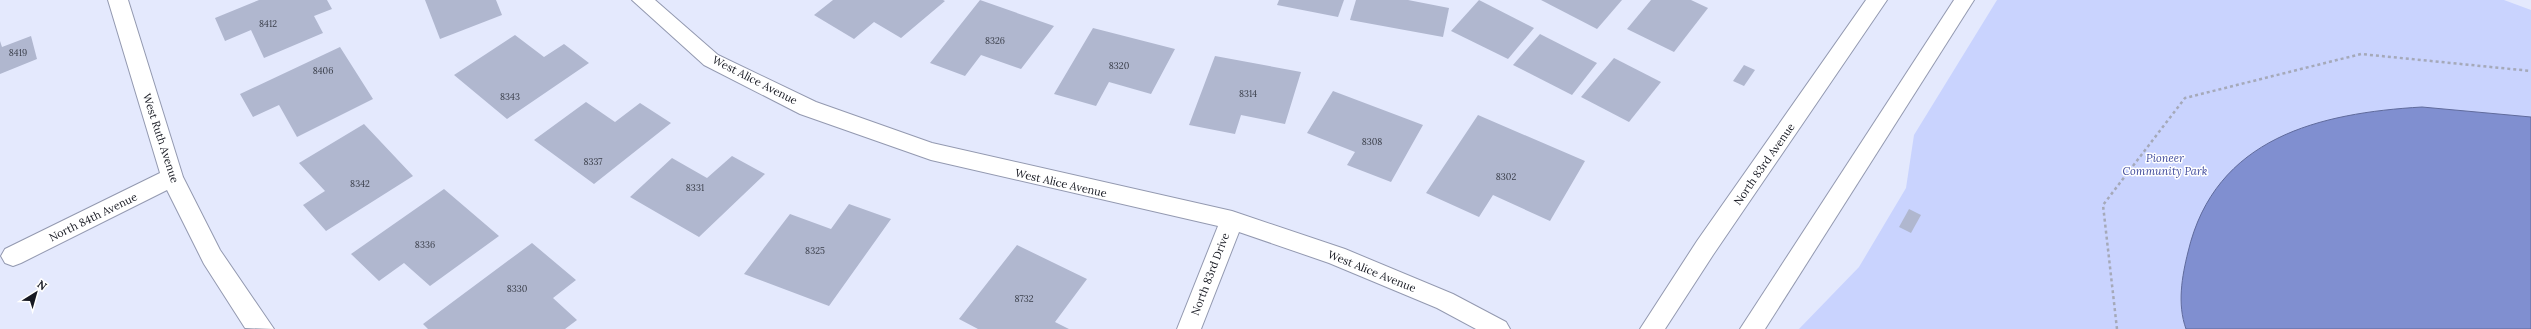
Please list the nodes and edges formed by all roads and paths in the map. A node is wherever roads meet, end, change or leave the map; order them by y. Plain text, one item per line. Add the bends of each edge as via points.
1 (118, 0) edge
2 (642, 0) edge
3 (1877, 0) edge
4 (1964, 0) edge
5 (2531, 71) edge
6 (172, 178) junction
7 (1232, 220) junction
8 (13, 256) dead end
9 (262, 329) edge
10 (1189, 329) edge
11 (1498, 329) edge
12 (1652, 329) edge
13 (1752, 329) edge
14 (2117, 329) edge

1 - 6 street, West Ruth Avenue
2 - 7 street, West Alice Avenue via 711,60 808,108 931,151
3 - 12 street, North 83rd Avenue
4 - 13 street
5 - 14 path via 2361,54 2185,98 2103,205
6 - 8 street, North 84th Avenue
6 - 9 street, West Ruth Avenue via 212,256 253,321
7 - 10 street, North 83rd Drive
7 - 11 street, West Alice Avenue via 1337,256 1445,301

